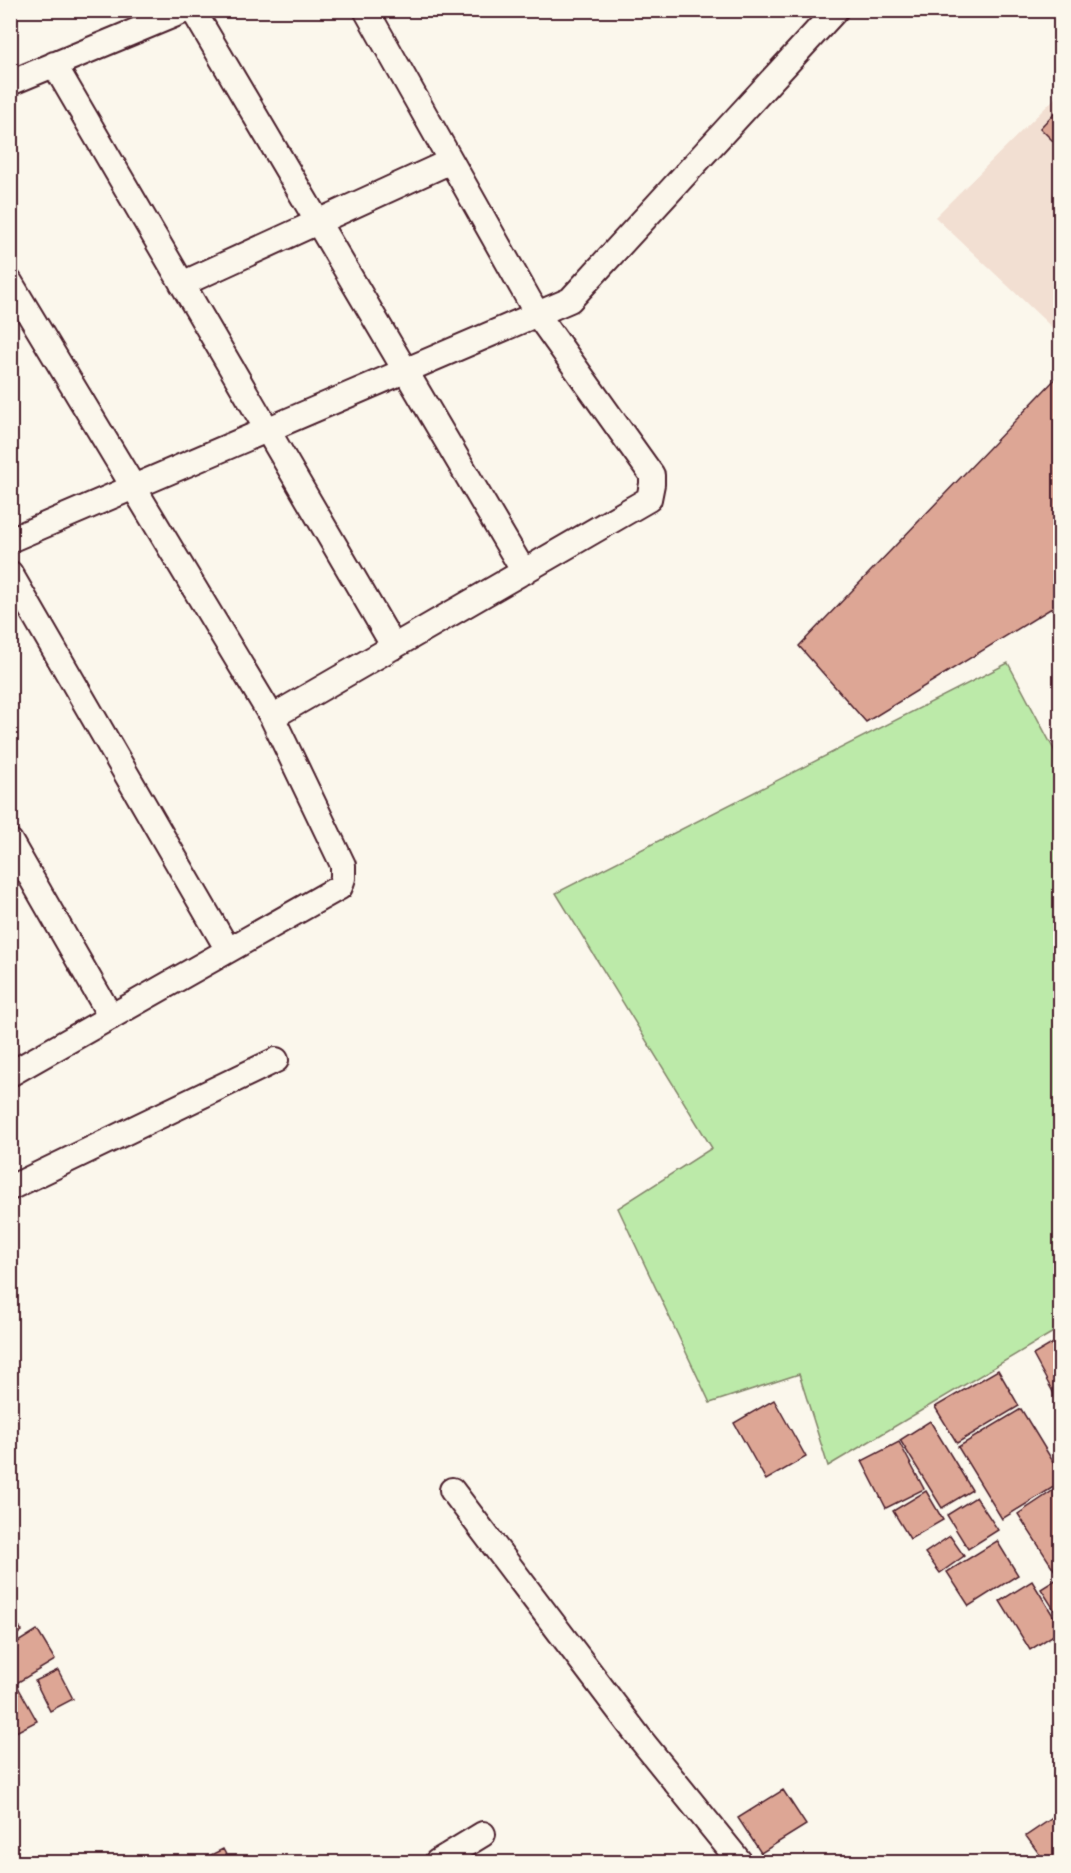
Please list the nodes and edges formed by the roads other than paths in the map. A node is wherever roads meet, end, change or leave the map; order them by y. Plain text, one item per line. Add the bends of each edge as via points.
1 (186, 10) edge
2 (193, 10) edge
3 (366, 10) edge
4 (836, 10) edge
5 (54, 64) junction
6 (10, 82) edge
7 (451, 161) junction
8 (318, 222) junction
9 (10, 282) edge
10 (182, 284) junction
11 (537, 314) junction
12 (405, 371) junction
13 (268, 430) junction
14 (134, 488) junction
15 (10, 540) edge
16 (524, 572) junction
17 (10, 573) edge
18 (394, 646) junction
19 (272, 717) junction
20 (10, 842) edge
21 (228, 950) junction
22 (111, 1017) junction
23 (276, 1060) dead end
24 (10, 1074) edge
25 (10, 1188) edge
26 (452, 1490) dead end
27 (483, 1834) dead end
28 (437, 1863) edge
29 (740, 1863) edge

1 - 5 street
2 - 8 street
3 - 7 street
4 - 11 street via 570,300
5 - 6 street
5 - 10 street
7 - 8 street
7 - 11 street
8 - 10 street
8 - 12 street
9 - 14 street
10 - 13 street
11 - 12 street
11 - 16 street via 651,475 652,484 649,500
12 - 13 street
12 - 16 street
13 - 14 street
13 - 18 street
14 - 15 street
14 - 19 street
16 - 18 street
17 - 21 street
18 - 19 street
19 - 21 street via 343,865 343,878 339,887
20 - 22 street
21 - 22 street
22 - 24 street
23 - 25 street
26 - 29 street via 642,1741
27 - 28 street

